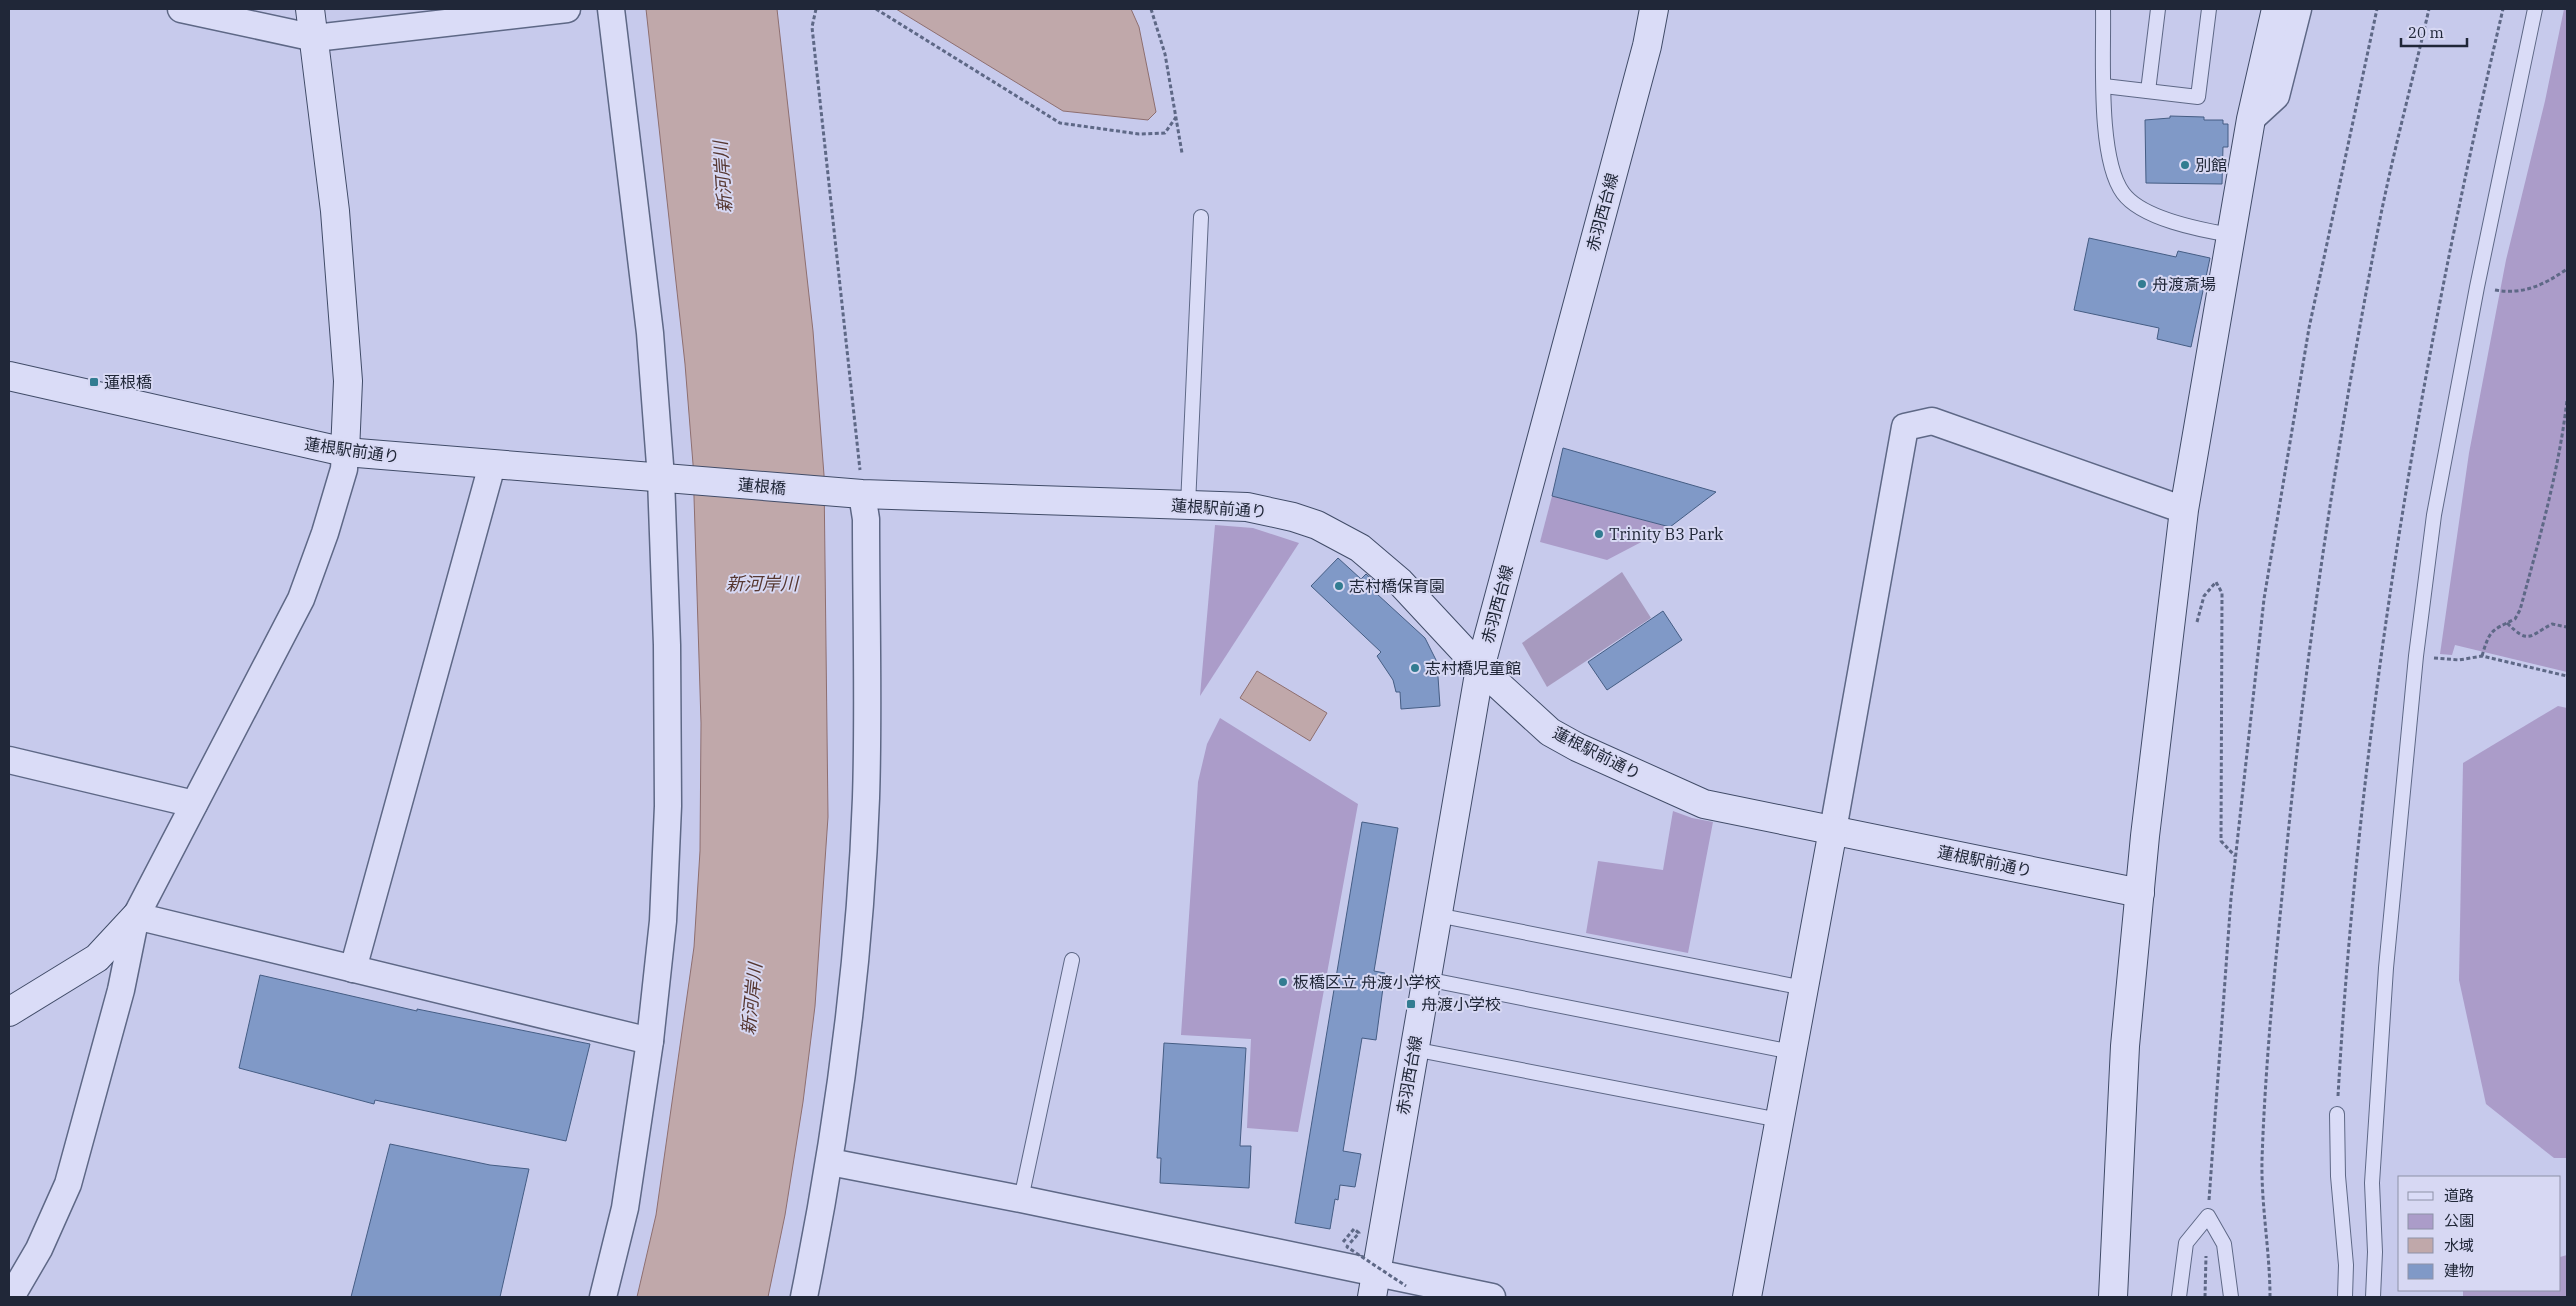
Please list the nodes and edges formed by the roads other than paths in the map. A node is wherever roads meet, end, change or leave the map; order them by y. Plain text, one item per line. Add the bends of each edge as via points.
1 (181, 9) edge
2 (310, 9) edge
3 (567, 9) edge
4 (611, 9) edge
5 (1654, 9) edge
6 (2103, 9) edge
7 (2158, 9) edge
8 (2209, 9) edge
9 (2276, 9) edge
10 (2298, 9) edge
11 (2535, 9) edge
12 (465, 14) edge
13 (315, 38) junction
14 (2104, 86) junction
15 (2148, 91) junction
16 (2250, 119) junction
17 (1201, 217) dead end
18 (2231, 235) junction
19 (9, 376) edge
20 (345, 452) junction
21 (492, 465) junction
22 (667, 478) junction
23 (857, 494) junction
24 (1188, 505) junction
25 (2184, 510) junction
26 (1480, 668) junction
27 (9, 760) edge
28 (194, 804) junction
29 (1833, 830) junction
30 (2140, 892) junction
31 (1437, 915) junction
32 (136, 916) junction
33 (1072, 960) dead end
34 (353, 969) junction
35 (1426, 979) junction
36 (1804, 988) junction
37 (9, 1012) edge
38 (650, 1041) junction
39 (1413, 1049) junction
40 (1792, 1052) junction
41 (2337, 1114) road end
42 (1779, 1120) junction
43 (830, 1162) junction
44 (1021, 1199) junction
45 (1374, 1285) edge
46 (11, 1297) edge
47 (603, 1297) edge
48 (804, 1297) edge
49 (1492, 1297) edge
50 (1747, 1297) edge
51 (2113, 1297) edge
52 (2179, 1297) edge
53 (2231, 1297) edge
54 (2345, 1297) edge
55 (2373, 1297) edge

1 - 13 street
2 - 13 street
3 - 12 street
4 - 22 street
5 - 26 street, 赤羽西台線 via 1647,46
6 - 14 lane
7 - 15 lane
8 - 15 lane via 2198,97
9 - 16 street
10 - 16 street via 2276,96
11 - 55 lane via 2434,515 2416,656 2383,1017 2372,1183
12 - 13 street
13 - 20 street via 335,211 348,381
14 - 15 lane
14 - 18 lane via 2105,139 2112,169 2123,193 2143,209 2170,221
16 - 18 street
17 - 24 lane
18 - 25 street
19 - 20 street, 蓮根駅前通り
20 - 21 street, 蓮根駅前通り
20 - 28 street via 344,469 325,533 301,599
21 - 22 street, 蓮根駅前通り
21 - 34 street
22 - 23 street, 蓮根橋
22 - 38 street via 668,806 663,921
23 - 24 street, 蓮根駅前通り
23 - 43 street via 866,519 866,798 853,978
24 - 26 street, 蓮根駅前通り via 1270,510 1317,525 1360,548 1400,582
25 - 29 street via 1932,420 1905,427
25 - 30 street
26 - 29 street, 蓮根駅前通り via 1550,732 1586,751 1704,804
26 - 31 street, 赤羽西台線
27 - 28 street
28 - 32 street
29 - 30 street, 蓮根駅前通り
29 - 36 street
30 - 51 street via 2126,1046
31 - 35 street, 赤羽西台線
31 - 36 lane
32 - 34 street
32 - 37 street via 97,958
32 - 46 street via 121,990 68,1184 39,1249
33 - 44 lane
34 - 38 street
35 - 39 street, 赤羽西台線
35 - 40 lane
36 - 40 street
38 - 47 street via 625,1208
39 - 42 lane
39 - 45 street, 赤羽西台線
40 - 42 street
41 - 54 lane
42 - 50 street
43 - 44 street
43 - 48 street
44 - 45 street
45 - 49 street
52 - 53 lane via 2186,1243 2208,1216 2224,1244

